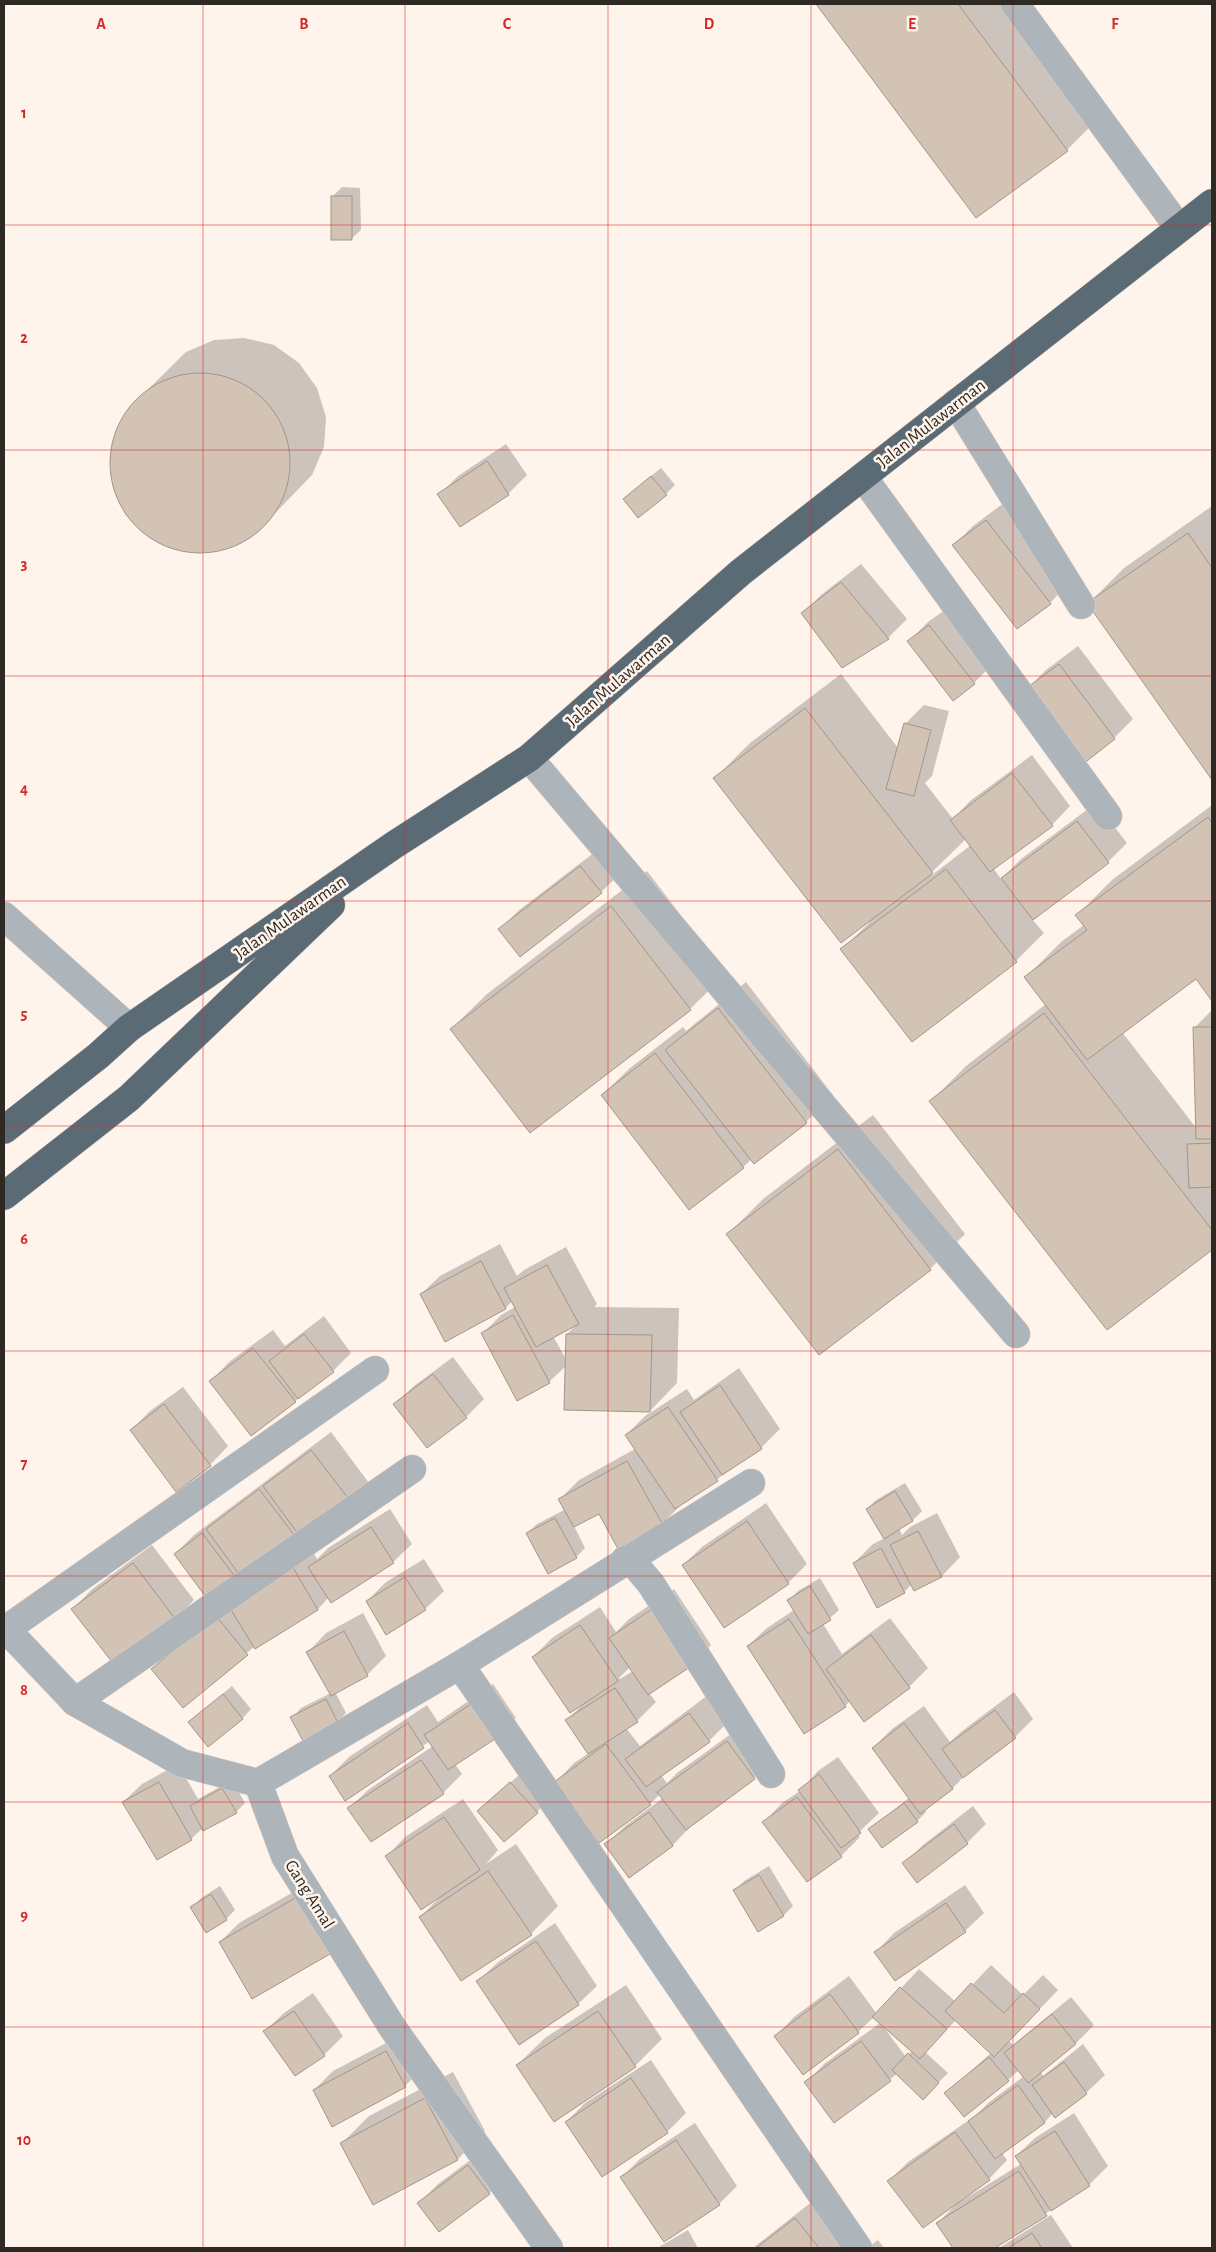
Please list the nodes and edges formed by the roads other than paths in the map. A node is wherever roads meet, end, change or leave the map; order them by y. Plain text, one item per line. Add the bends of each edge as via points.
1 (1016, 4) edge
2 (1212, 203) edge
3 (1179, 228) junction
4 (956, 403) junction
5 (863, 476) junction
6 (1080, 605) dead end
7 (529, 758) junction
8 (1108, 816) dead end
9 (394, 845) junction
10 (4, 916) edge
11 (130, 1028) junction
12 (4, 1130) edge
13 (4, 1196) edge
14 (1016, 1334) dead end
15 (375, 1370) dead end
16 (412, 1470) dead end
17 (751, 1483) dead end
18 (626, 1560) junction
19 (5, 1628) edge
20 (460, 1665) junction
21 (74, 1702) junction
22 (771, 1774) dead end
23 (258, 1783) junction
24 (549, 2248) edge
25 (858, 2248) edge

1 - 3 street
2 - 3 highway, Jalan Mulawarman
3 - 4 highway, Jalan Mulawarman
4 - 5 highway, Jalan Mulawarman
4 - 6 street
5 - 7 highway, Jalan Mulawarman via 741,572
5 - 8 street
7 - 9 highway, Jalan Mulawarman
7 - 14 street
9 - 11 highway, Jalan Mulawarman
9 - 13 highway via 129,1098
10 - 11 street
11 - 12 highway, Jalan Mulawarman
15 - 19 street
16 - 21 street
17 - 18 street
18 - 20 street
18 - 22 street via 636,1566 651,1584
19 - 21 street
20 - 23 street
20 - 25 street
21 - 23 street via 182,1763
23 - 24 street, Gang Amal via 285,1856 392,2027

